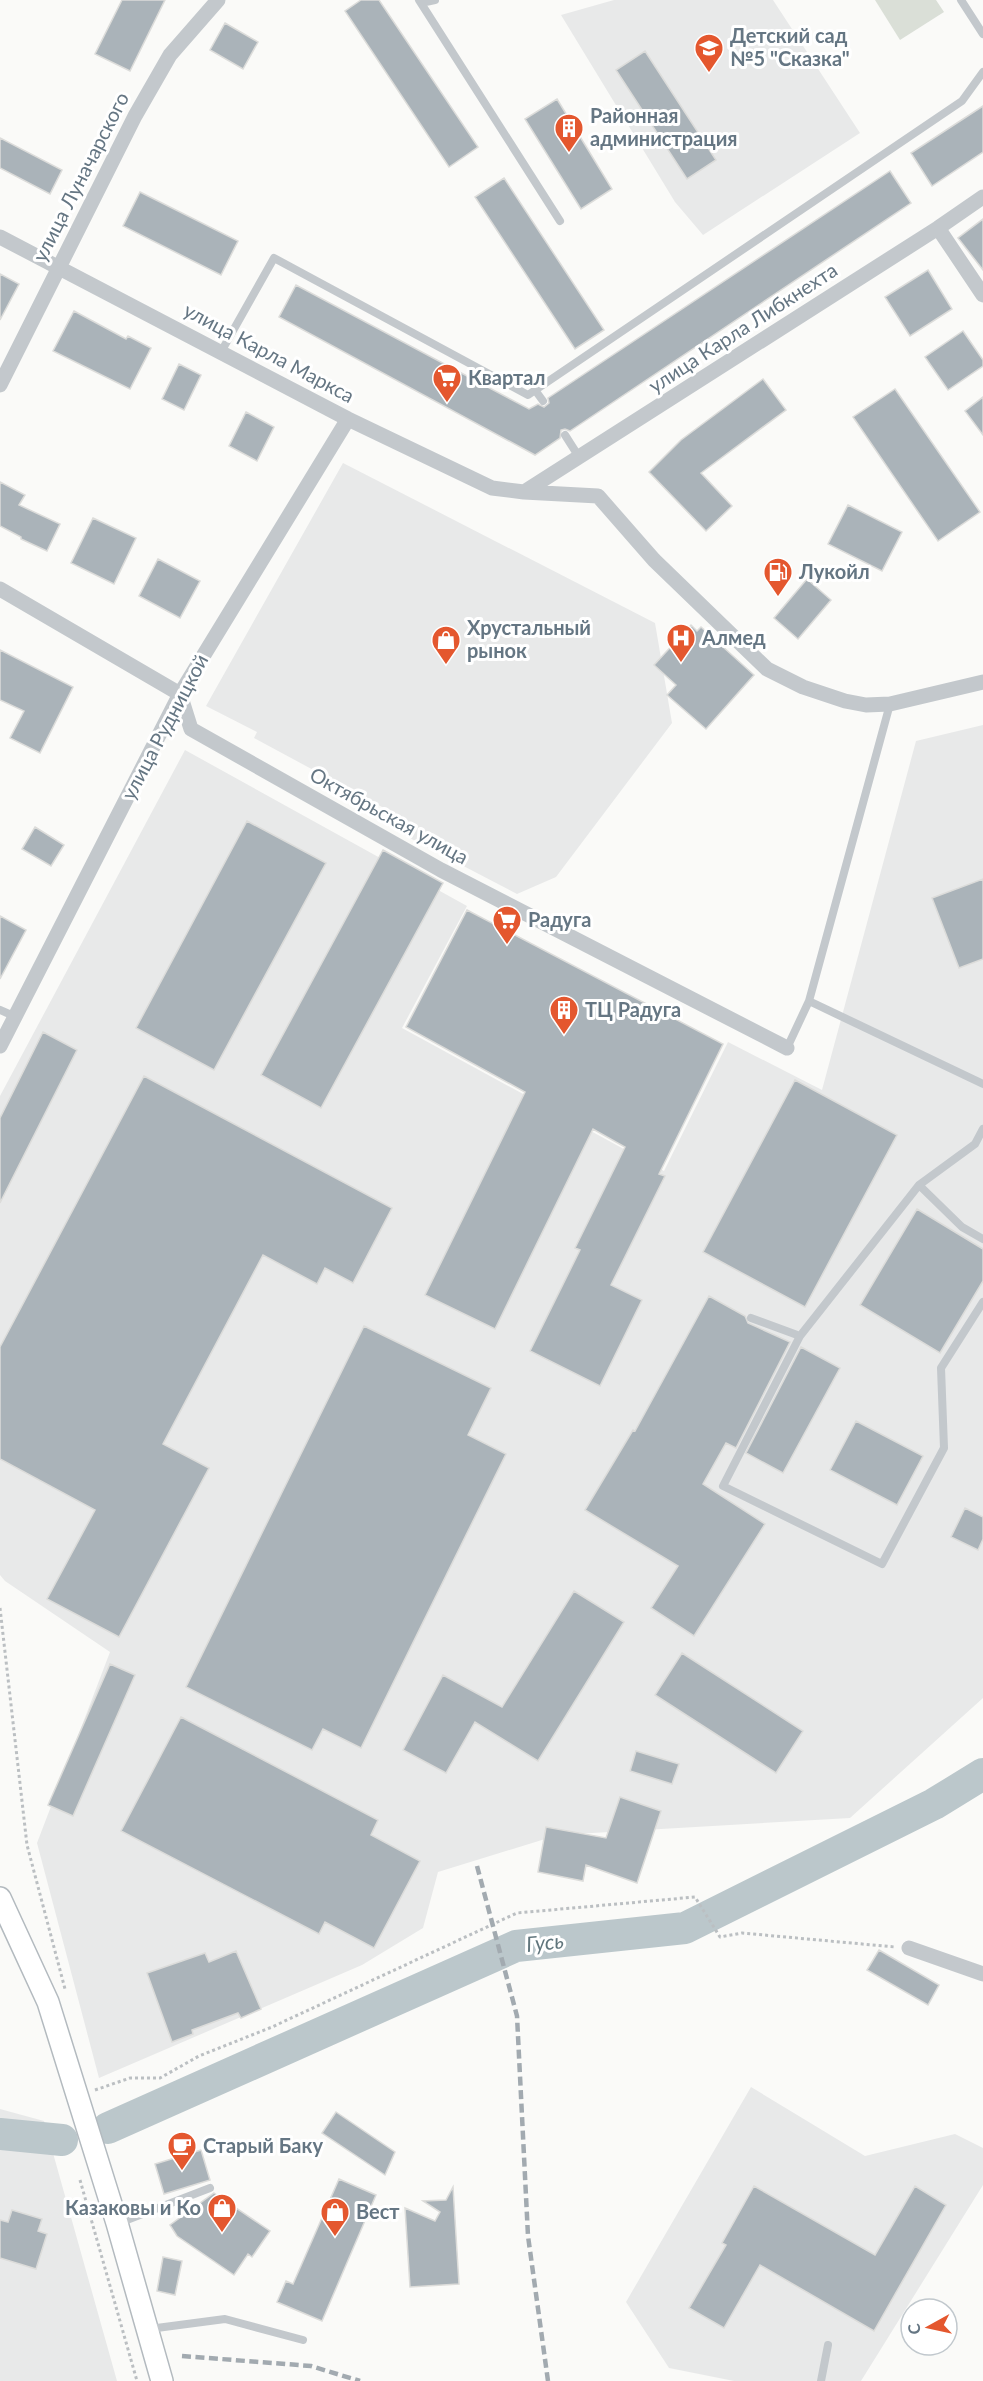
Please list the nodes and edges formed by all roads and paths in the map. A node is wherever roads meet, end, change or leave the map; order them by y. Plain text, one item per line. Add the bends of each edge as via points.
1 (218, 0) edge
2 (435, 0) edge
3 (961, 0) edge
4 (420, 2) edge
5 (983, 34) edge
6 (983, 72) edge
7 (983, 197) edge
8 (560, 221) dead end
9 (938, 228) junction
10 (0, 237) edge
11 (58, 267) junction
12 (983, 295) edge
13 (221, 352) junction
14 (0, 385) edge
15 (535, 390) junction
16 (543, 401) dead end
17 (348, 419) junction
18 (565, 435) dead end
19 (579, 457) junction
20 (524, 492) junction
21 (0, 589) edge
22 (983, 682) edge
23 (180, 694) junction
24 (890, 704) junction
25 (809, 1001) junction
26 (0, 1010) edge
27 (16, 1017) junction
28 (0, 1046) edge
29 (787, 1048) joint
30 (983, 1084) edge
31 (983, 1129) edge
32 (919, 1185) junction
33 (983, 1239) edge
34 (983, 1302) edge
35 (751, 1318) dead end
36 (800, 1336) junction
37 (0, 1608) edge
38 (0, 1898) edge
39 (909, 1948) joint
40 (983, 1974) edge
41 (65, 1990) dead end
42 (82, 2109) junction
43 (80, 2180) dead end
44 (210, 2188) dead end
45 (117, 2223) junction
46 (148, 2329) junction
47 (303, 2340) dead end
48 (828, 2345) dead end
49 (137, 2381) edge
50 (162, 2381) edge
51 (821, 2381) edge

1 - 11 street, улица Луначарского via 170,55
2 - 4 lane
3 - 5 lane
4 - 8 lane
6 - 15 lane via 962,102
7 - 9 street, улица Карла Либкнехта
9 - 12 street
9 - 19 street, улица Карла Либкнехта
10 - 11 street, улица Карла Маркса
11 - 13 street, улица Карла Маркса
11 - 14 street, улица Луначарского
13 - 15 lane via 274,258 528,395
13 - 17 street, улица Карла Маркса
15 - 16 lane
17 - 20 street, улица Карла Маркса via 492,488
17 - 23 street, улица Рудницкой
18 - 19 lane
19 - 20 street, улица Карла Либкнехта
20 - 24 street, улица Карла Маркса via 598,496 654,560 767,669 822,695 866,705
21 - 23 street
22 - 24 street, улица Карла Маркса
23 - 27 street, улица Рудницкой
23 - 29 street, Октябрьская улица via 191,729 441,870
24 - 25 lane
25 - 29 lane
25 - 30 lane
26 - 27 lane
27 - 28 street, улица Рудницкой
31 - 32 lane via 975,1144
32 - 33 lane via 962,1227
32 - 36 lane
34 - 36 lane via 941,1368 944,1448 882,1564 723,1486
35 - 36 lane
37 - 41 path via 27,1845
38 - 42 street via 48,2002
39 - 40 street
39 - 42 path via 742,1933 720,1937 695,1897 517,1913 272,2027 199,2056 160,2078 130,2078 91,2091
42 - 45 street
43 - 49 path
44 - 45 lane
45 - 46 street
46 - 47 lane via 225,2319
46 - 50 street
48 - 51 lane

